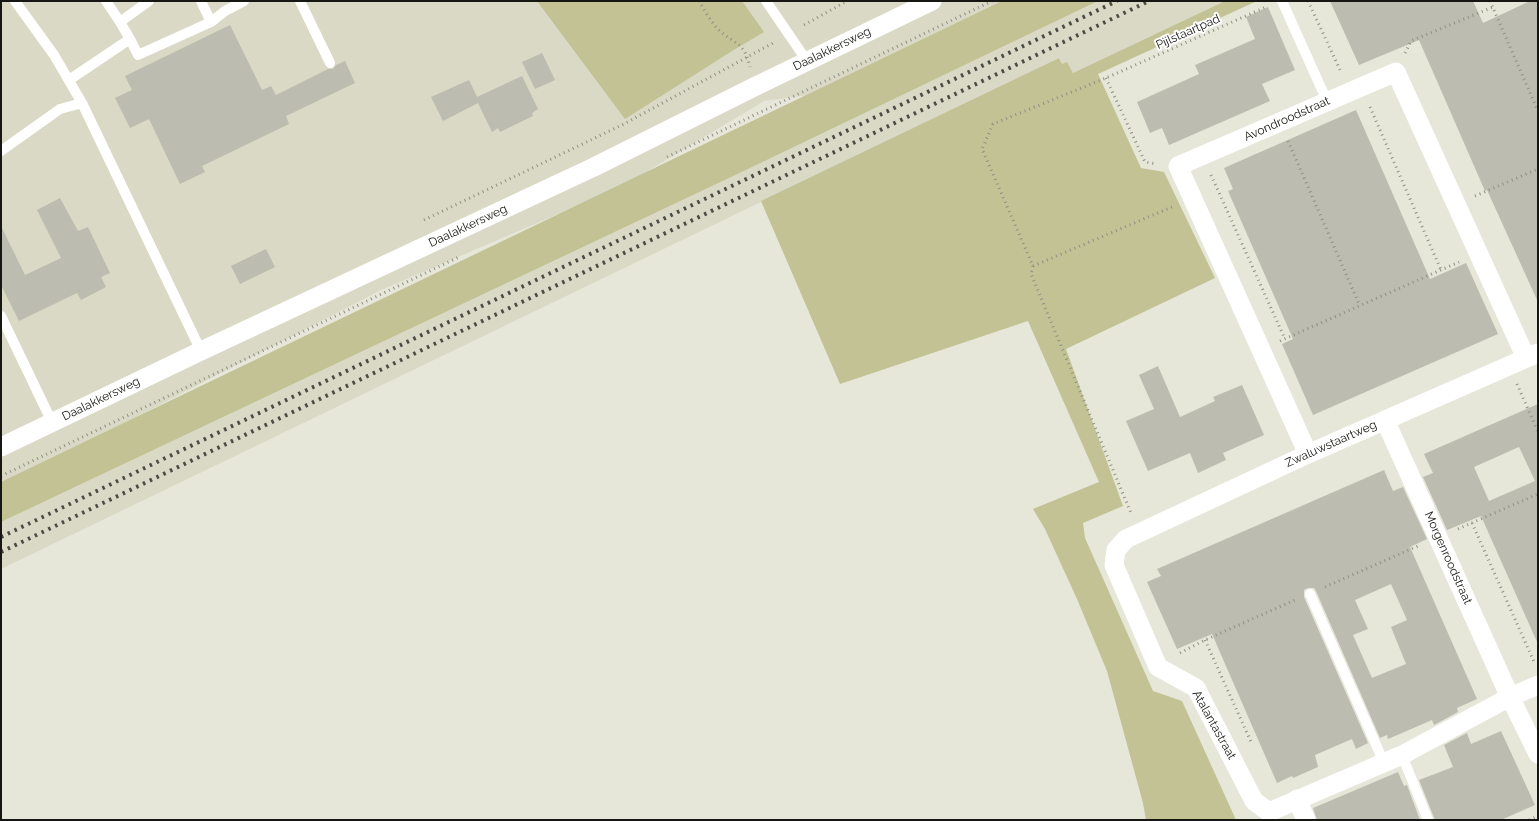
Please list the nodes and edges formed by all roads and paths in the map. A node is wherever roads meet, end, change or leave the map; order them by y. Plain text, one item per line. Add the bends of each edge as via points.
1 (15, 1) edge
2 (106, 1) edge
3 (149, 1) edge
4 (201, 1) edge
5 (244, 1) edge
6 (300, 1) edge
7 (699, 1) edge
8 (766, 1) edge
9 (847, 1) edge
10 (932, 1) edge
11 (1282, 1) edge
12 (1308, 1) edge
13 (1490, 1) edge
14 (1269, 5) dead end
15 (1493, 7) junction
16 (120, 22) junction
17 (211, 22) junction
18 (788, 34) junction
19 (130, 40) junction
20 (748, 58) junction
21 (807, 61) junction
22 (330, 63) dead end
23 (1396, 72) junction
24 (1106, 78) junction
25 (69, 80) junction
26 (754, 87) junction
27 (1356, 88) junction
28 (1327, 102) junction
29 (82, 103) junction
30 (1538, 112) edge
31 (1280, 122) junction
32 (1, 151) edge
33 (1203, 156) junction
34 (1178, 166) junction
35 (1538, 169) edge
36 (1218, 189) junction
37 (1193, 199) junction
38 (1456, 204) junction
39 (415, 224) dead end
40 (1479, 254) junction
41 (1033, 266) junction
42 (1441, 270) junction
43 (1360, 306) junction
44 (1, 316) edge
45 (1285, 338) junction
46 (1261, 349) junction
47 (201, 351) junction
48 (1524, 359) edge
49 (1385, 420) junction
50 (52, 422) junction
51 (1538, 432) edge
52 (1, 447) edge
53 (1308, 454) junction
54 (1538, 494) edge
55 (1472, 523) junction
56 (1132, 536) junction
57 (1438, 538) junction
58 (1310, 594) junction
59 (1205, 640) junction
60 (1538, 670) edge
61 (1166, 672) junction
62 (1538, 686) edge
63 (1510, 697) junction
64 (1252, 746) dead end
65 (1538, 754) edge
66 (1402, 755) junction
67 (1384, 763) junction
68 (1297, 799) junction
69 (1538, 816) edge
70 (1531, 819) edge
71 (1306, 820) edge
72 (1428, 820) edge

1 - 25 lane
2 - 16 lane
3 - 16 lane
4 - 17 lane
5 - 17 lane
6 - 22 lane
7 - 20 path via 719,30 740,45
8 - 18 lane
9 - 18 path, Daalakkersweg
10 - 21 street, Daalakkersweg
11 - 28 lane
12 - 27 path
13 - 15 path
14 - 24 path, Pijlstaartpad
15 - 23 path via 1411,42
15 - 30 path
16 - 19 lane
17 - 19 lane via 138,56
18 - 20 path, Daalakkersweg
18 - 21 lane
19 - 25 lane
20 - 26 path
20 - 39 path, Daalakkersweg via 622,125
21 - 26 street, Daalakkersweg
23 - 27 street, Avondroodstraat
23 - 38 street
24 - 34 path via 1145,162
24 - 41 path, Pijlstaartpad via 993,124 982,149
25 - 29 lane
26 - 47 street, Daalakkersweg via 594,167
27 - 28 street, Avondroodstraat
27 - 42 path
28 - 31 street, Avondroodstraat
29 - 32 lane via 60,109
29 - 47 lane
31 - 33 street, Avondroodstraat
31 - 43 path
33 - 34 street, Avondroodstraat
33 - 36 path
34 - 37 street
35 - 38 path
36 - 37 path
36 - 45 path
37 - 41 path
37 - 46 street
38 - 40 street
40 - 42 path
40 - 48 street
41 - 56 path, Pijlstaartpad via 1031,274
42 - 43 path
43 - 45 path
44 - 50 lane
45 - 46 path
46 - 53 street
47 - 50 street, Daalakkersweg
48 - 49 street, Zwaluwstaartweg
48 - 51 path
49 - 53 street, Zwaluwstaartweg
49 - 57 street, Morgenroodstraat
50 - 52 street, Daalakkersweg
53 - 56 street, Zwaluwstaartweg
54 - 55 path
55 - 57 path
55 - 60 path
56 - 61 street, Atalantastraat via 1116,550 1114,565 1158,667
57 - 58 path
57 - 63 street, Morgenroodstraat
58 - 59 path
58 - 67 lane
59 - 61 path via 1180,653
59 - 64 path
61 - 68 street, Atalantastraat via 1196,688 1254,801 1270,812
62 - 63 street
63 - 65 street, Morgenroodstraat
63 - 66 street, Atalantastraat
66 - 67 street, Atalantastraat
66 - 72 lane
67 - 68 street, Atalantastraat
68 - 71 street
69 - 70 path

